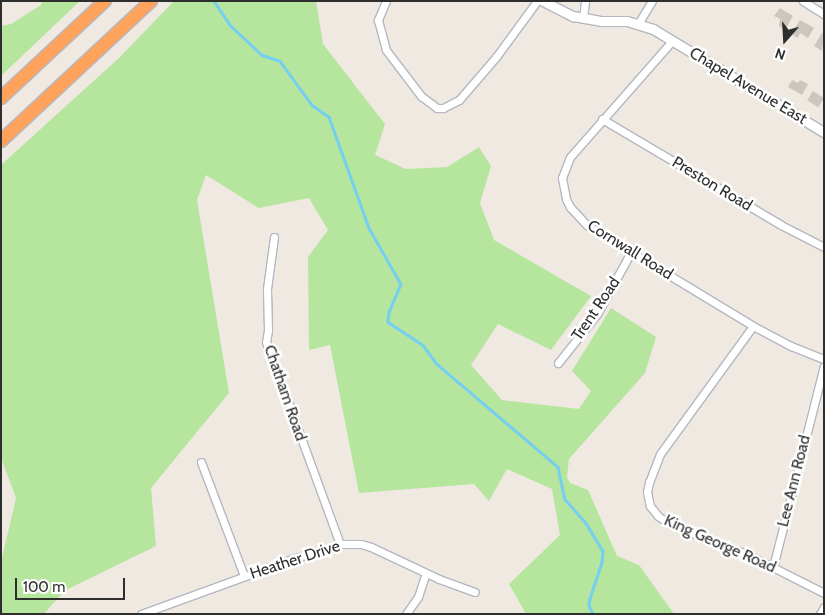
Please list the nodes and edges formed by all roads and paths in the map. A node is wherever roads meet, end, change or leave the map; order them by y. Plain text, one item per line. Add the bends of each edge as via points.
1 (105, 1) edge
2 (151, 1) edge
3 (386, 1) edge
4 (537, 1) edge
5 (543, 1) edge
6 (586, 1) edge
7 (652, 1) edge
8 (803, 1) edge
9 (824, 14) edge
10 (583, 18) junction
11 (638, 24) junction
12 (672, 41) junction
13 (1, 98) edge
14 (602, 118) junction
15 (824, 132) edge
16 (1, 141) edge
17 (274, 237) dead end
18 (824, 247) edge
19 (631, 252) junction
20 (753, 326) junction
21 (824, 359) edge
22 (558, 363) dead end
23 (824, 366) edge
24 (201, 462) dead end
25 (340, 544) junction
26 (773, 567) junction
27 (426, 573) junction
28 (244, 576) junction
29 (475, 592) dead end
30 (824, 593) edge
31 (824, 607) edge
32 (141, 614) edge
33 (406, 614) edge
34 (820, 614) edge

1 - 13 highway
2 - 16 highway
3 - 4 street via 378,20 386,50 421,96 437,108 443,108 459,100
5 - 10 street
6 - 10 street
7 - 11 street
8 - 9 street
10 - 11 street
11 - 12 street, Chapel Avenue East
12 - 14 street, Cornwall Road
12 - 15 street, Chapel Avenue East
14 - 18 street, Preston Road
14 - 19 street, Cornwall Road via 566,163 563,188 570,207 587,225
17 - 25 street, Chatham Road via 267,289 266,342
19 - 20 street, Cornwall Road
19 - 22 street, Trent Road via 597,314
20 - 21 street, Cornwall Road
20 - 26 street, King George Road via 660,454 652,469 648,492 650,506 671,525
23 - 26 street, Lee Ann Road
24 - 28 street
25 - 27 street, Heather Drive via 371,547
25 - 28 street, Heather Drive
26 - 30 street, King George Road
27 - 29 street, Heather Drive
27 - 33 street via 418,597
28 - 32 street, Heather Drive
31 - 34 street

